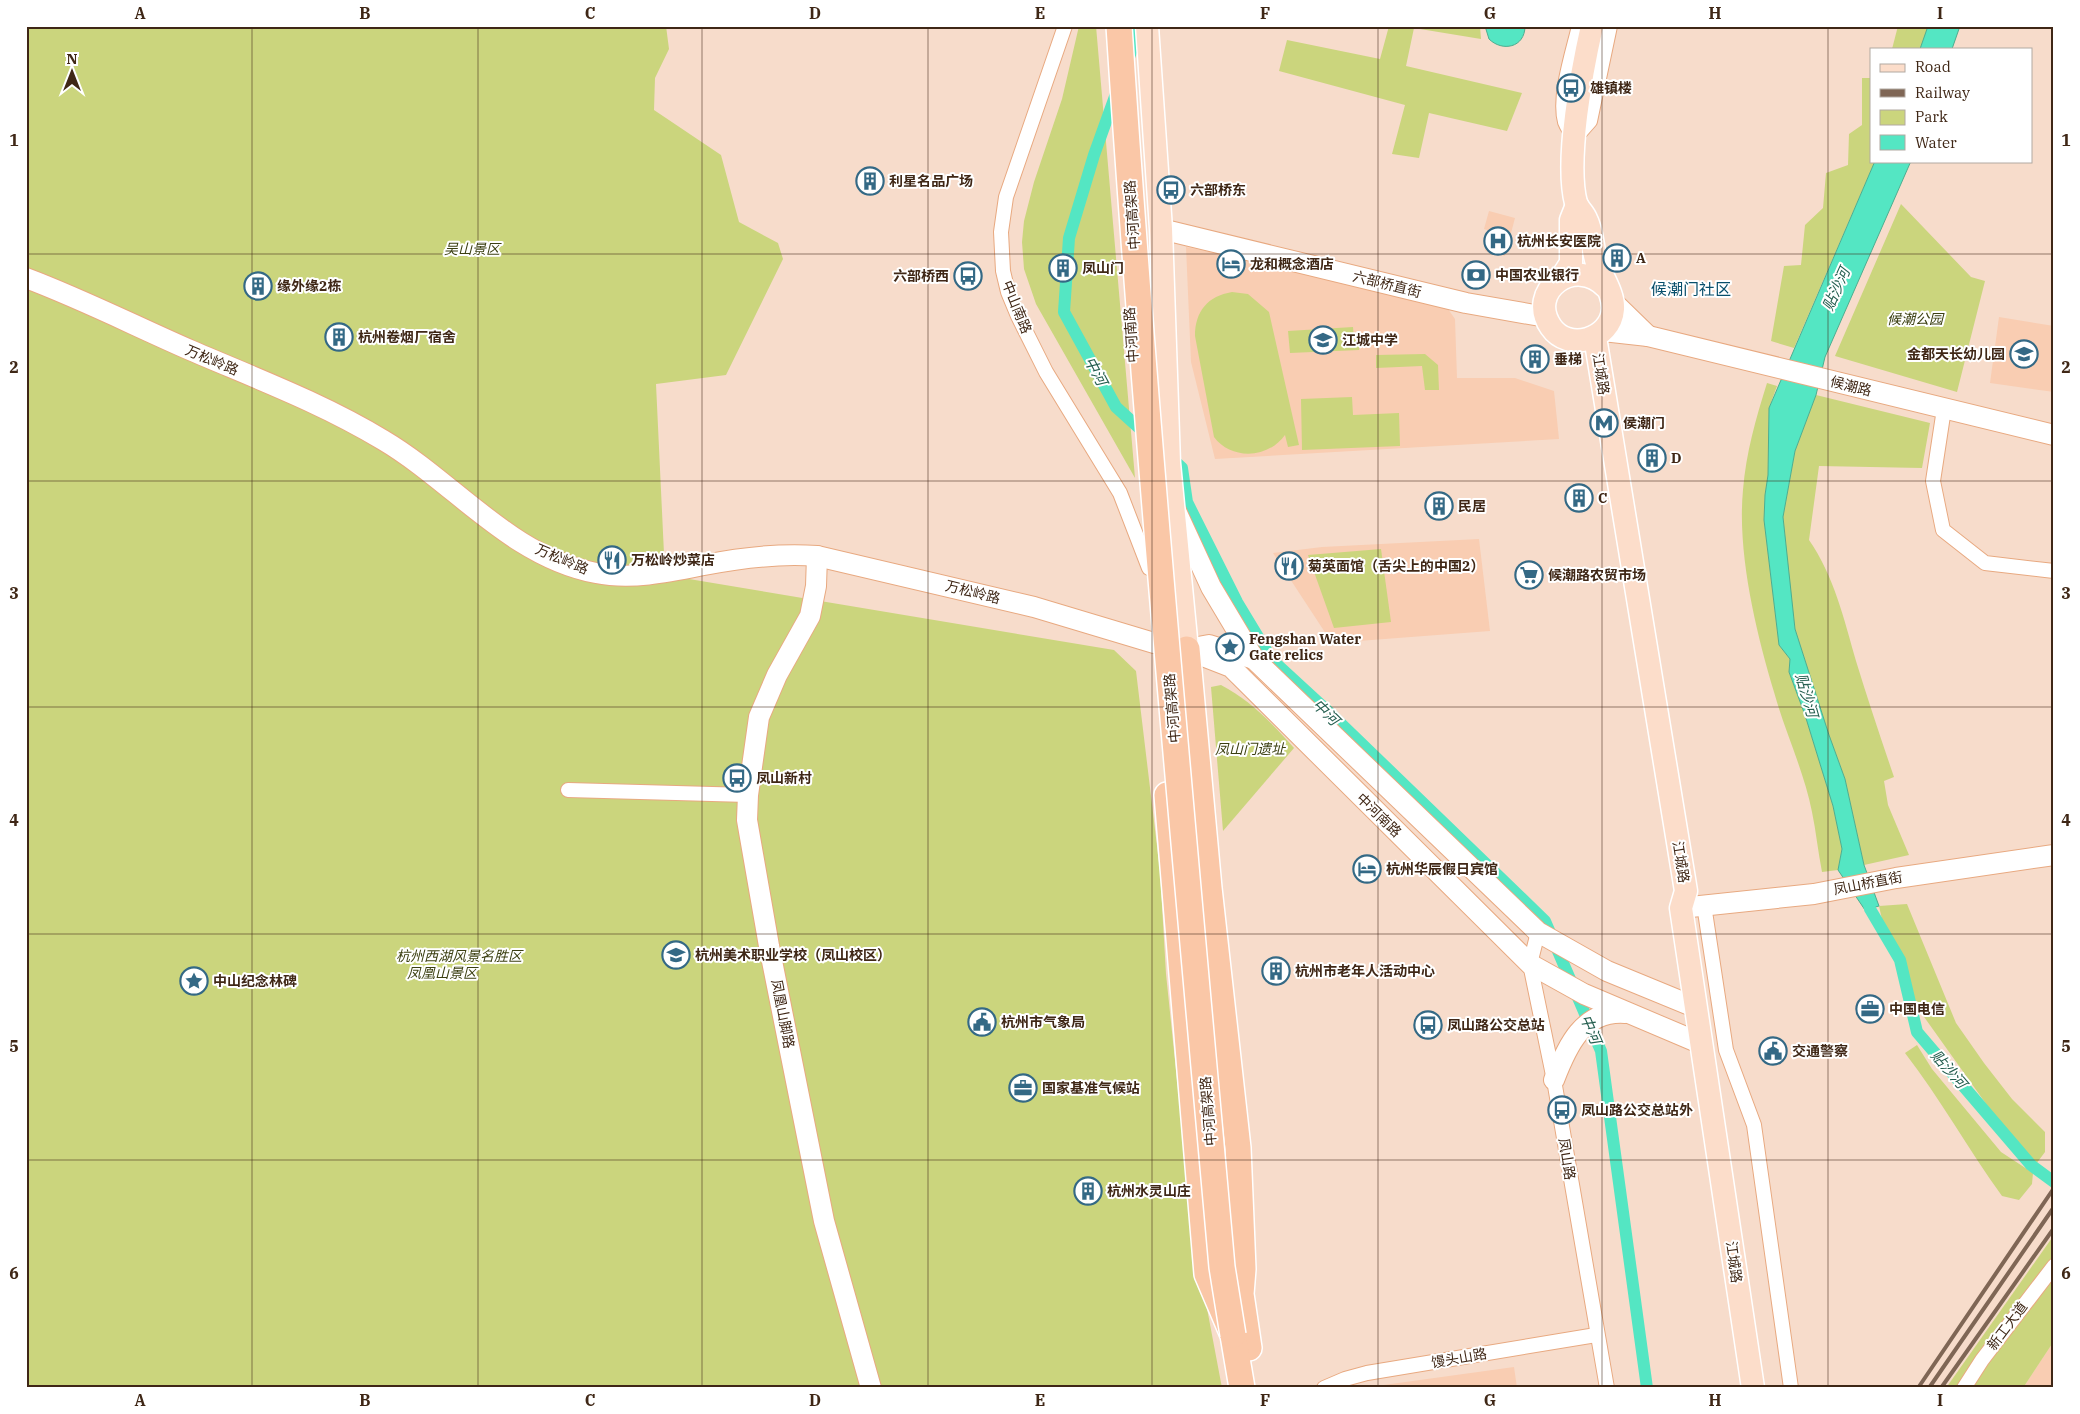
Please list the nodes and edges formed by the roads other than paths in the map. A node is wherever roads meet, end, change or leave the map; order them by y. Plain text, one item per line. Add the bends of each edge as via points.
1 (1065, 26) edge
2 (1108, 26) edge
3 (1119, 26) edge
4 (1136, 26) edge
5 (1147, 26) edge
6 (1579, 26) edge
7 (1592, 26) edge
8 (1610, 26) edge
9 (1574, 138) junction
10 (1577, 205) junction
11 (1166, 231) junction
12 (1562, 277) junction
13 (26, 278) edge
14 (1609, 294) junction
15 (1546, 317) junction
16 (1599, 334) junction
17 (1648, 336) junction
18 (1944, 409) junction
19 (2054, 435) edge
20 (1173, 504) junction
21 (816, 556) junction
22 (1149, 568) junction
23 (2054, 570) edge
24 (1154, 643) junction
25 (1187, 649) junction
26 (1254, 659) junction
27 (568, 790) dead end
28 (748, 795) junction
29 (2054, 855) edge
30 (1704, 905) junction
31 (1681, 908) junction
32 (1541, 934) junction
33 (1530, 964) junction
34 (1697, 1008) junction
35 (1632, 1013) junction
36 (1702, 1044) junction
37 (1554, 1080) junction
38 (2054, 1266) edge
39 (1241, 1294) junction
40 (1233, 1335) junction
41 (1596, 1335) junction
42 (871, 1388) edge
43 (1242, 1388) edge
44 (1255, 1388) edge
45 (1324, 1388) edge
46 (1607, 1388) edge
47 (1752, 1388) edge
48 (1791, 1388) edge
49 (1964, 1388) edge

1 - 22 street, 中山南路 via 1006,197 1001,232 1003,271 1018,316 1046,372 1120,493
2 - 22 main road, 中河南路
3 - 40 highway, 中河高架路, bridge via 1169,677 1222,1267
4 - 39 highway, 中河高架路 via 1157,446 1178,687 1234,1251
5 - 11 main road, 中河南路
6 - 9 street via 1568,71 1564,114 1565,123
7 - 9 main road via 1583,66
8 - 9 street via 1590,121
9 - 10 main road
10 - 12 main road via 1571,220 1571,263
10 - 14 main road via 1587,220
11 - 15 street, 六部桥直街 via 1466,303
11 - 20 main road, 中河南路 via 1169,454
12 - 14 main road via 1591,275
12 - 15 main road via 1547,294
13 - 21 street, 万松岭路 via 354,423 409,456 516,538 573,566 596,573 635,576 749,559 797,554
14 - 16 main road via 1613,310 1610,321
14 - 17 street
15 - 16 main road, 江城路 via 1551,327 1570,340 1582,341
16 - 17 street, 候潮路
16 - 31 main road, 江城路 via 1686,891
17 - 18 street, 候潮路
18 - 19 street, 候潮路
18 - 23 street via 1933,481 1943,530 1985,563
20 - 25 main road, 中河南路
20 - 26 street, 中河南路 via 1211,588
21 - 24 street, 万松岭路 via 1034,607
21 - 28 street, 凤凰山脚路 via 816,586 810,616 777,675 759,717
22 - 24 main road, 中河南路
24 - 25 street, 万松岭路
24 - 40 highway, bridge via 1207,1274
25 - 26 street via 1209,645
25 - 33 street, 中河南路 via 1231,667
25 - 39 highway via 1238,1148 1243,1269
26 - 32 street, 中河南路
27 - 28 street
28 - 42 street, 凤凰山脚路 via 748,825 769,946 824,1220
29 - 30 street, 凤山桥直街 via 1878,881 1814,894
30 - 31 street, 凤山桥直街
30 - 48 street via 1726,1050 1754,1125
31 - 34 main road, 江城路
32 - 33 street, 凤山路
32 - 34 street, 中河南路 via 1607,972
33 - 35 street, 中河南路 via 1584,994
33 - 37 street, 凤山路
34 - 36 main road, 江城路
35 - 36 street, 中河南路
35 - 37 street via 1611,1012 1596,1016 1565,1051
36 - 47 main road, 江城路
37 - 41 street, 凤山路
38 - 49 street, 新工大道
39 - 44 highway, 中河高架路
40 - 43 highway, 中河高架路
41 - 45 street, 馒头山路 via 1367,1374
41 - 46 street, 凤山路

